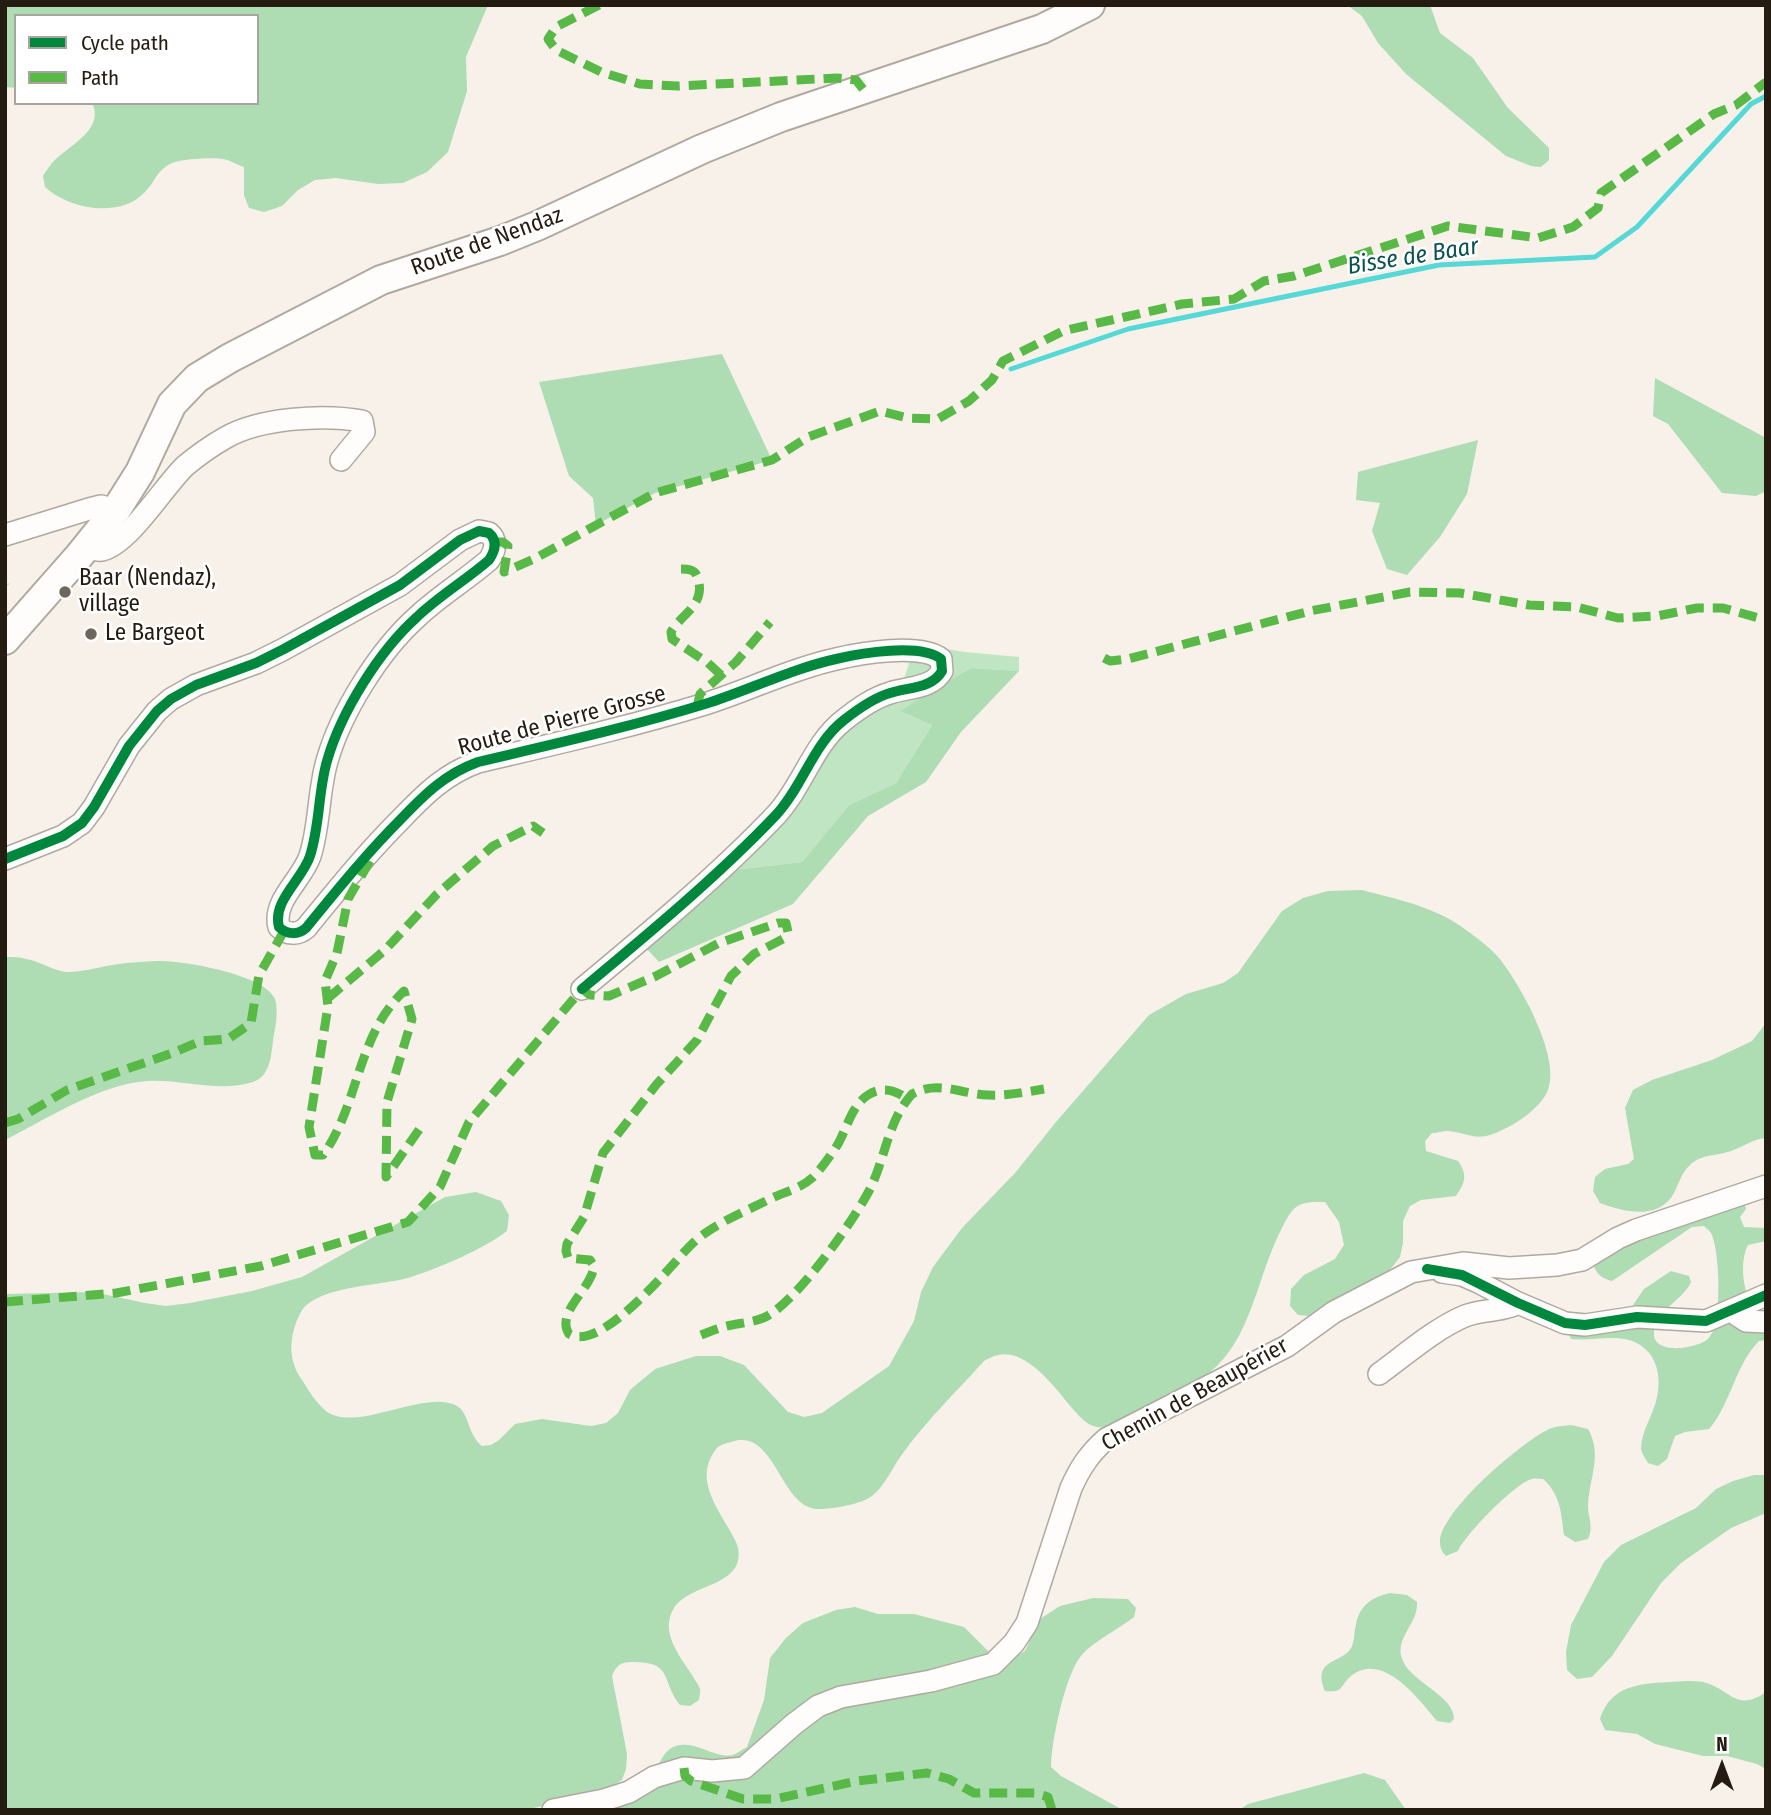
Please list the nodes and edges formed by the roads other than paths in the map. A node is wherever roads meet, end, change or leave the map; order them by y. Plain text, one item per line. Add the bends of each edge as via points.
1 (1090, 5) edge
2 (341, 460) dead end
3 (116, 510) junction
4 (5, 535) edge
5 (87, 547) junction
6 (5, 640) edge
7 (5, 859) edge
8 (582, 989) dead end
9 (1766, 1186) edge
10 (1427, 1269) junction
11 (1766, 1295) edge
12 (1518, 1303) junction
13 (1731, 1311) junction
14 (1766, 1322) edge
15 (1379, 1374) dead end
16 (553, 1810) edge

1 - 3 main road, Route de Nendaz via 1042,29 713,144 537,226 380,280 264,340 197,378 183,391
2 - 5 street via 364,432 362,421 289,421 240,430 185,466 118,542 100,550
3 - 4 street via 101,506
3 - 5 main road, Route de Nendaz
5 - 6 main road, Route de Nendaz
7 - 8 street, Route de Pierre Grosse via 63,836 82,823 129,746 170,699 284,649 400,585 460,540 480,531 494,539 489,560 407,626 381,657 347,713 327,760 310,856 278,913 279,927 286,932 295,934 306,928 368,852 457,769 624,727 837,659 902,651 930,653 941,659 942,671 934,681 889,693 841,722 823,741 777,814
9 - 10 street via 1636,1230 1582,1260 1531,1267 1463,1263
10 - 12 street, Chemin de Beaupérier via 1462,1275
10 - 16 street, Chemin de Beaupérier via 1399,1278 1334,1312 1287,1346 1091,1452 1071,1488 1027,1623 993,1664 818,1706 744,1768 684,1768 654,1777 629,1792
11 - 13 street, Chemin de Beaupérier
12 - 13 street, Chemin de Beaupérier via 1585,1325 1637,1317 1700,1322
12 - 15 street via 1457,1320
13 - 14 street via 1746,1321

